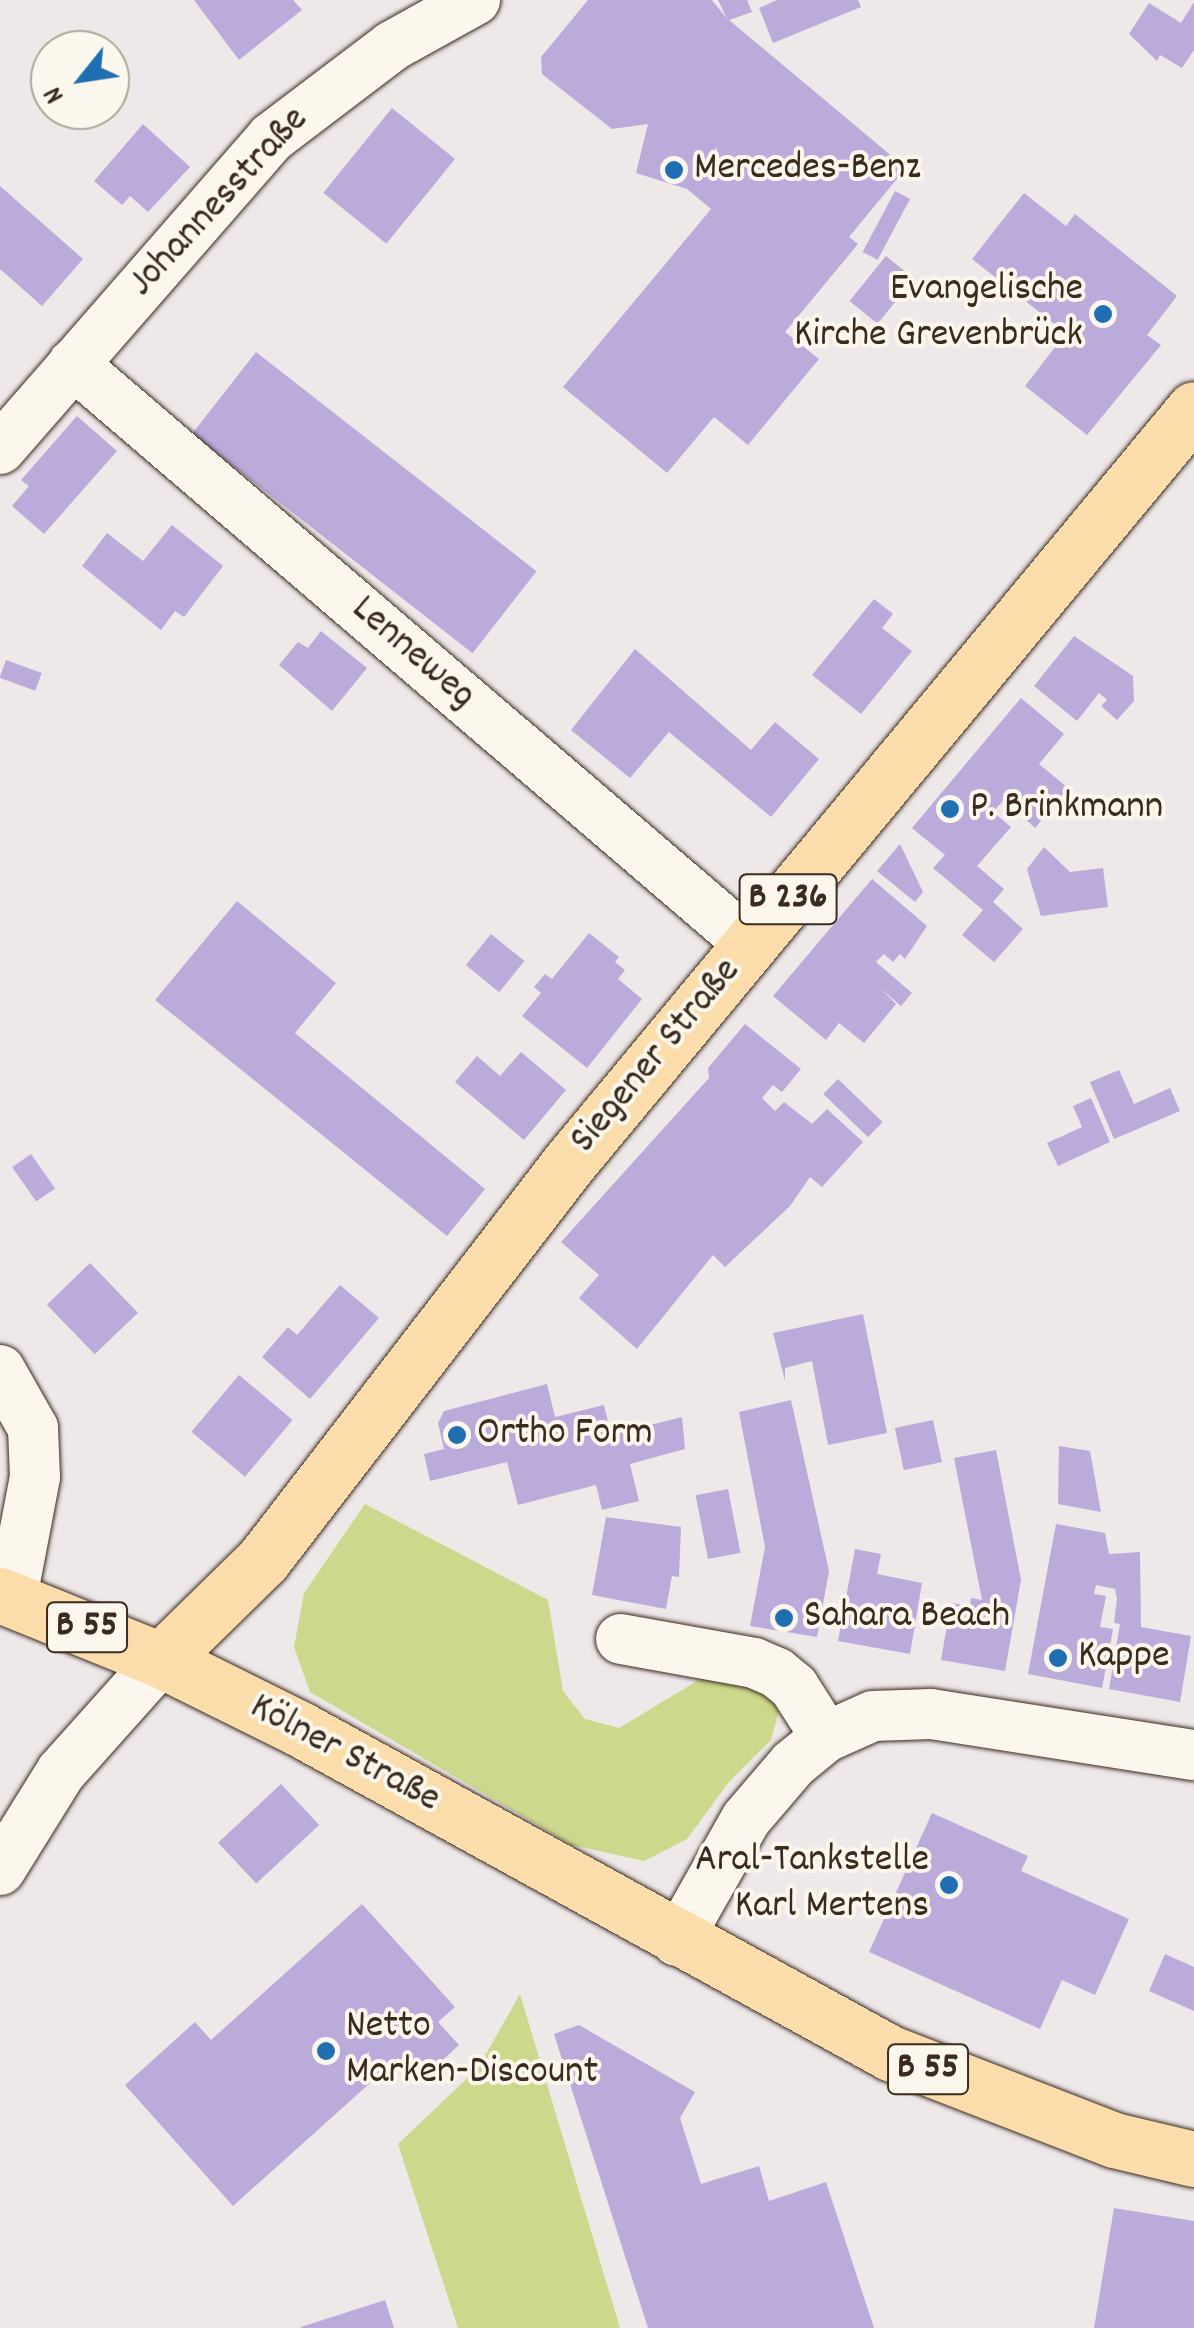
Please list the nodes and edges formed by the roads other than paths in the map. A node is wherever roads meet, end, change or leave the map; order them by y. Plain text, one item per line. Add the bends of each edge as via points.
1 (474, 0) edge
2 (73, 364) junction
3 (1194, 409) edge
4 (0, 449) edge
5 (750, 944) junction
6 (0, 1370) edge
7 (6, 1596) edge
8 (621, 1638) dead end
9 (162, 1660) junction
10 (826, 1738) junction
11 (1194, 1754) edge
12 (0, 1870) edge
13 (677, 1940) junction
14 (1194, 2159) edge

1 - 2 street, Johannesstraße via 392,46 271,138
2 - 4 street, Johannesstraße
2 - 5 street, Lenneweg
3 - 5 main road, Siegener Straße / B 236
5 - 9 main road, Siegener Straße / B 236 via 386,1392 262,1560
6 - 7 street via 32,1428 35,1477
7 - 9 main road, Kölner Straße / B 55
8 - 10 street via 754,1662 777,1673 794,1687
9 - 12 street via 61,1772
9 - 13 main road, Kölner Straße / B 55 via 300,1729
10 - 11 street via 873,1716 930,1714
10 - 13 street via 746,1819
13 - 14 main road, Kölner Straße / B 55 via 890,2053 1114,2140

